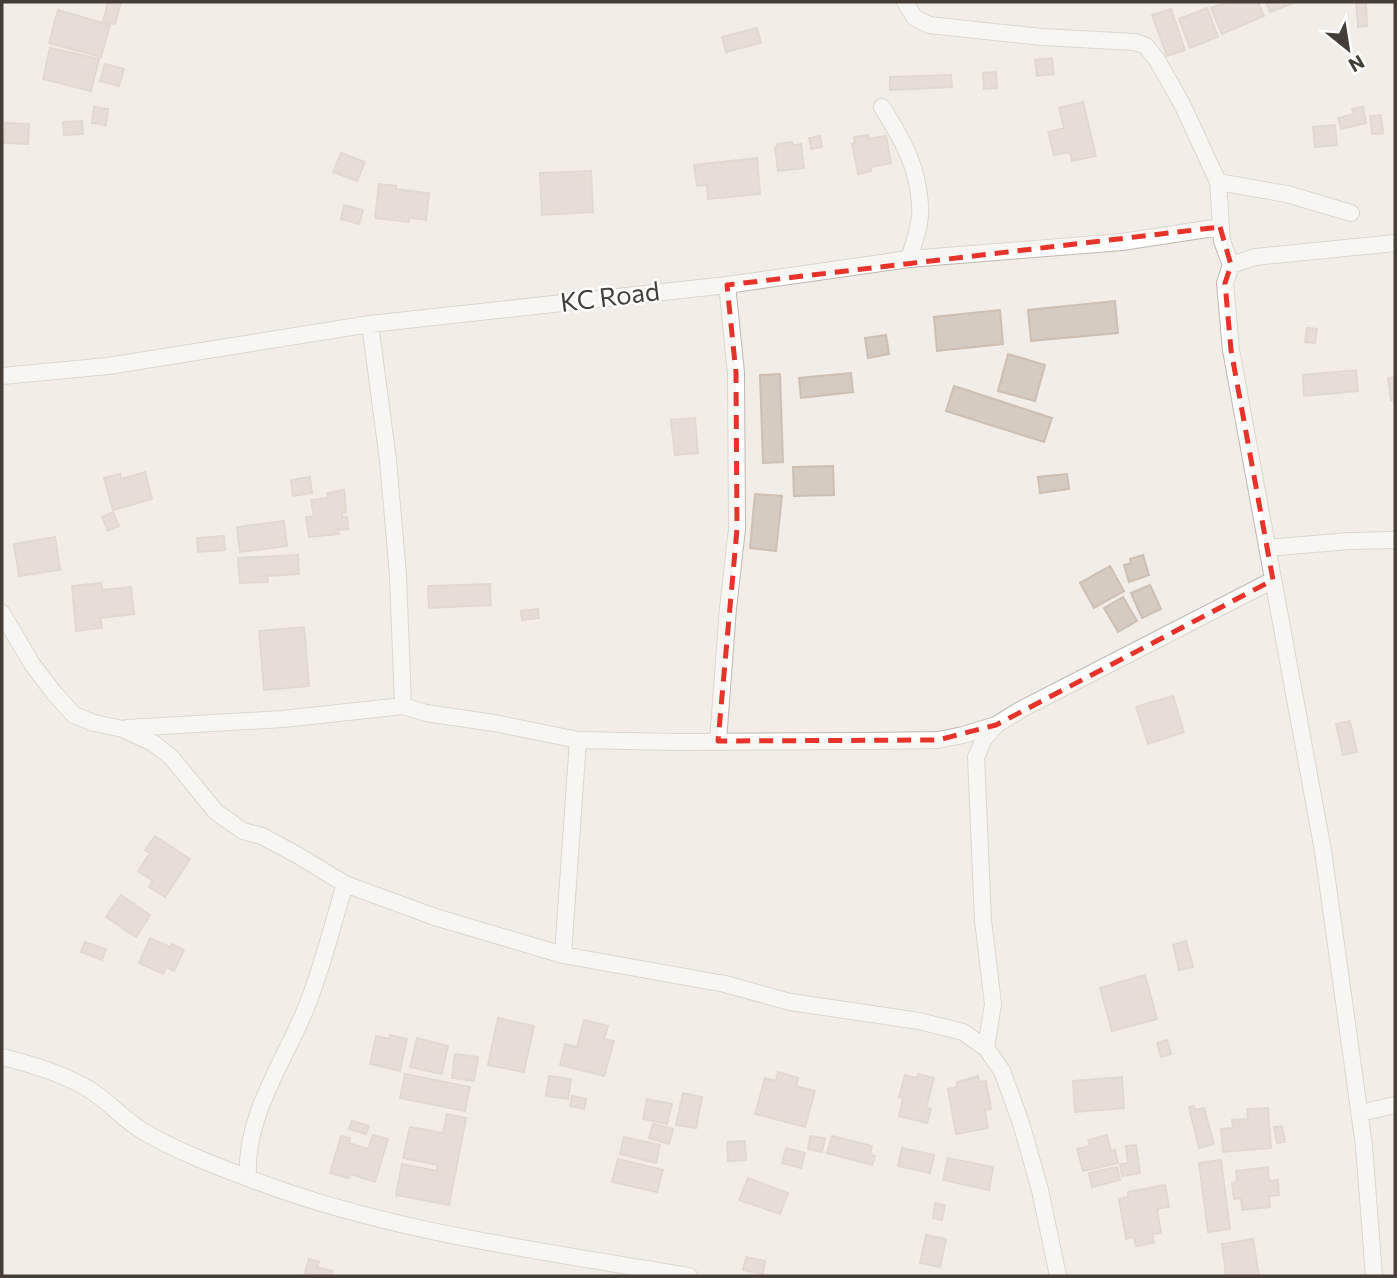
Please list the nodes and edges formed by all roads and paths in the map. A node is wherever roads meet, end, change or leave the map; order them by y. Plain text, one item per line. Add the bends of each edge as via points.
1 (905, 2) edge
2 (882, 107) dead end
3 (1218, 182) junction
4 (1351, 213) dead end
5 (1220, 227) junction
6 (1395, 243) edge
7 (909, 259) junction
8 (1231, 265) junction
9 (727, 285) junction
10 (370, 324) junction
11 (2, 376) edge
12 (1395, 540) edge
13 (1268, 548) junction
14 (1273, 580) junction
15 (2, 613) edge
16 (403, 706) junction
17 (996, 726) junction
18 (123, 729) junction
19 (578, 740) junction
20 (718, 741) junction
21 (345, 884) junction
22 (563, 954) junction
23 (986, 1048) junction
24 (2, 1057) edge
25 (1395, 1105) edge
26 (1360, 1113) junction
27 (248, 1178) junction
28 (689, 1276) edge
29 (1058, 1276) edge
30 (1374, 1276) edge

1 - 3 street via 915,18 929,24 1042,37 1135,41 1146,46 1182,104
2 - 7 street via 907,148 921,206
3 - 4 street via 1287,194
3 - 5 street
5 - 7 street, KC Road via 1122,242
5 - 8 street
6 - 8 street via 1255,257
7 - 9 street, KC Road
8 - 13 street via 1225,283 1231,350
9 - 10 street, KC Road
9 - 20 street via 736,373 737,529
10 - 11 street, KC Road via 108,366
10 - 16 street via 398,575
12 - 13 street
13 - 14 street
14 - 17 street
14 - 26 street via 1323,851
15 - 18 street via 32,664 74,715
16 - 18 street
16 - 19 street
17 - 20 street via 938,740
17 - 23 street via 976,757 983,920 993,1004
18 - 21 street via 172,757 209,804 243,831 262,836
19 - 20 street
19 - 22 street
21 - 22 street via 435,917
21 - 27 street via 309,1002 252,1127
22 - 23 street via 725,984 790,1003 919,1021 963,1032
23 - 29 street via 1002,1071 1021,1123
24 - 27 street via 88,1088 144,1132
25 - 26 street
26 - 30 street
27 - 28 street via 332,1207 452,1234

